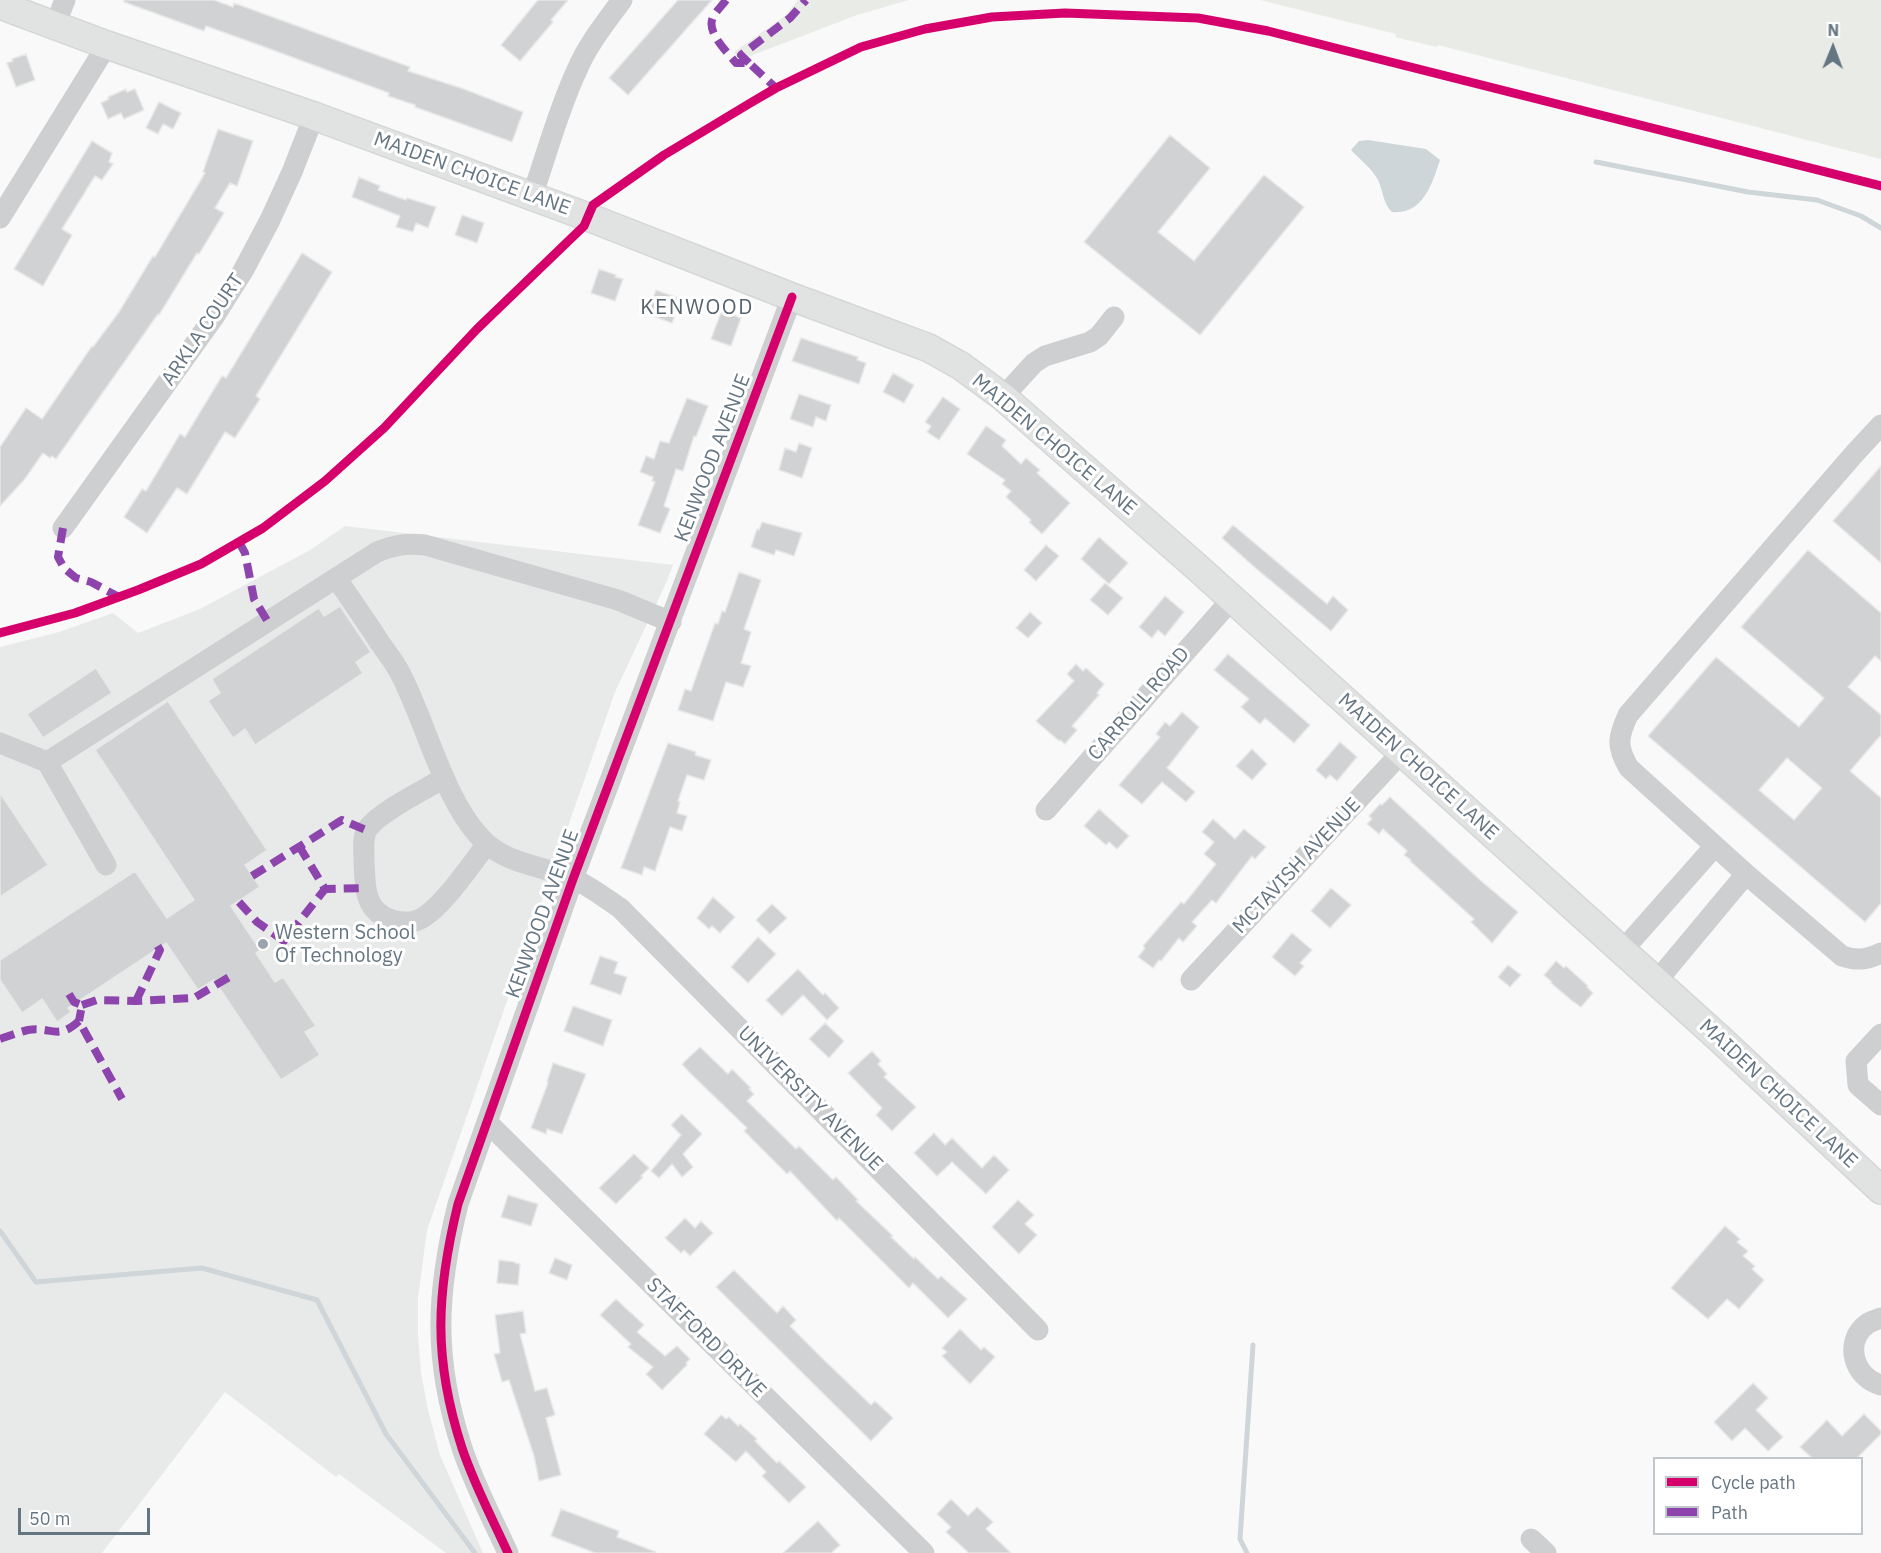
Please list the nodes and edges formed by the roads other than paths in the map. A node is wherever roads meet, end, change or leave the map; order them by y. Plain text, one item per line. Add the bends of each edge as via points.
1 (65, 0) edge
2 (622, 0) edge
3 (0, 5) edge
4 (55, 25) junction
5 (107, 45) junction
6 (314, 116) junction
7 (532, 196) junction
8 (0, 218) edge
9 (792, 297) junction
10 (1114, 317) dead end
11 (1003, 397) junction
12 (1881, 425) edge
13 (63, 528) dead end
14 (337, 579) junction
15 (1232, 598) junction
16 (671, 622) junction
17 (0, 743) edge
18 (1402, 752) junction
19 (46, 762) junction
20 (444, 778) junction
21 (1046, 810) dead end
22 (487, 844) junction
23 (1715, 846) junction
24 (106, 865) dead end
25 (1746, 874) junction
26 (573, 879) junction
27 (1622, 951) junction
28 (1881, 953) edge
29 (1191, 980) dead end
30 (1656, 982) junction
31 (1881, 1034) edge
32 (1881, 1105) edge
33 (488, 1123) junction
34 (1881, 1190) edge
35 (1881, 1318) edge
36 (1038, 1330) dead end
37 (1881, 1385) edge
38 (508, 1553) edge
39 (924, 1553) edge

1 - 4 street
2 - 7 street via 597,34 566,94
3 - 4 main road, MAIDEN CHOICE LANE
4 - 5 main road, MAIDEN CHOICE LANE
5 - 6 main road, MAIDEN CHOICE LANE
5 - 8 street
6 - 7 main road, MAIDEN CHOICE LANE
6 - 13 street, ARKLA COURT via 283,191 243,271
7 - 9 main road, MAIDEN CHOICE LANE
9 - 11 main road, MAIDEN CHOICE LANE via 929,348
9 - 16 street, KENWOOD AVENUE
10 - 11 street via 1090,342 1034,363
11 - 15 main road, MAIDEN CHOICE LANE
12 - 23 street via 1628,715 1621,730 1619,743 1629,768
14 - 16 street via 377,552 409,543 425,545 618,600
14 - 19 street
14 - 20 street, UNIVERSITY AVENUE via 399,672
15 - 18 main road, MAIDEN CHOICE LANE
15 - 21 street, CARROLL ROAD
16 - 26 street, KENWOOD AVENUE
17 - 19 street
18 - 27 main road, MAIDEN CHOICE LANE
18 - 29 street, MCTAVISH AVENUE
19 - 24 street
20 - 22 street, UNIVERSITY AVENUE via 469,826
20 - 22 street via 366,830 365,888 376,912 399,922 416,921 429,914
22 - 26 street, UNIVERSITY AVENUE via 512,859
23 - 25 street
23 - 27 street
25 - 28 street via 1842,956 1868,959
25 - 30 street
26 - 33 street, KENWOOD AVENUE
26 - 36 street, UNIVERSITY AVENUE via 599,892 620,909
27 - 30 main road, MAIDEN CHOICE LANE
30 - 34 main road, MAIDEN CHOICE LANE
31 - 32 street via 1856,1061 1858,1085
33 - 38 street, KENWOOD AVENUE via 458,1204 450,1239 440,1335 443,1372 462,1449
33 - 39 street, STAFFORD DRIVE
35 - 37 street via 1868,1323 1853,1348 1862,1374

